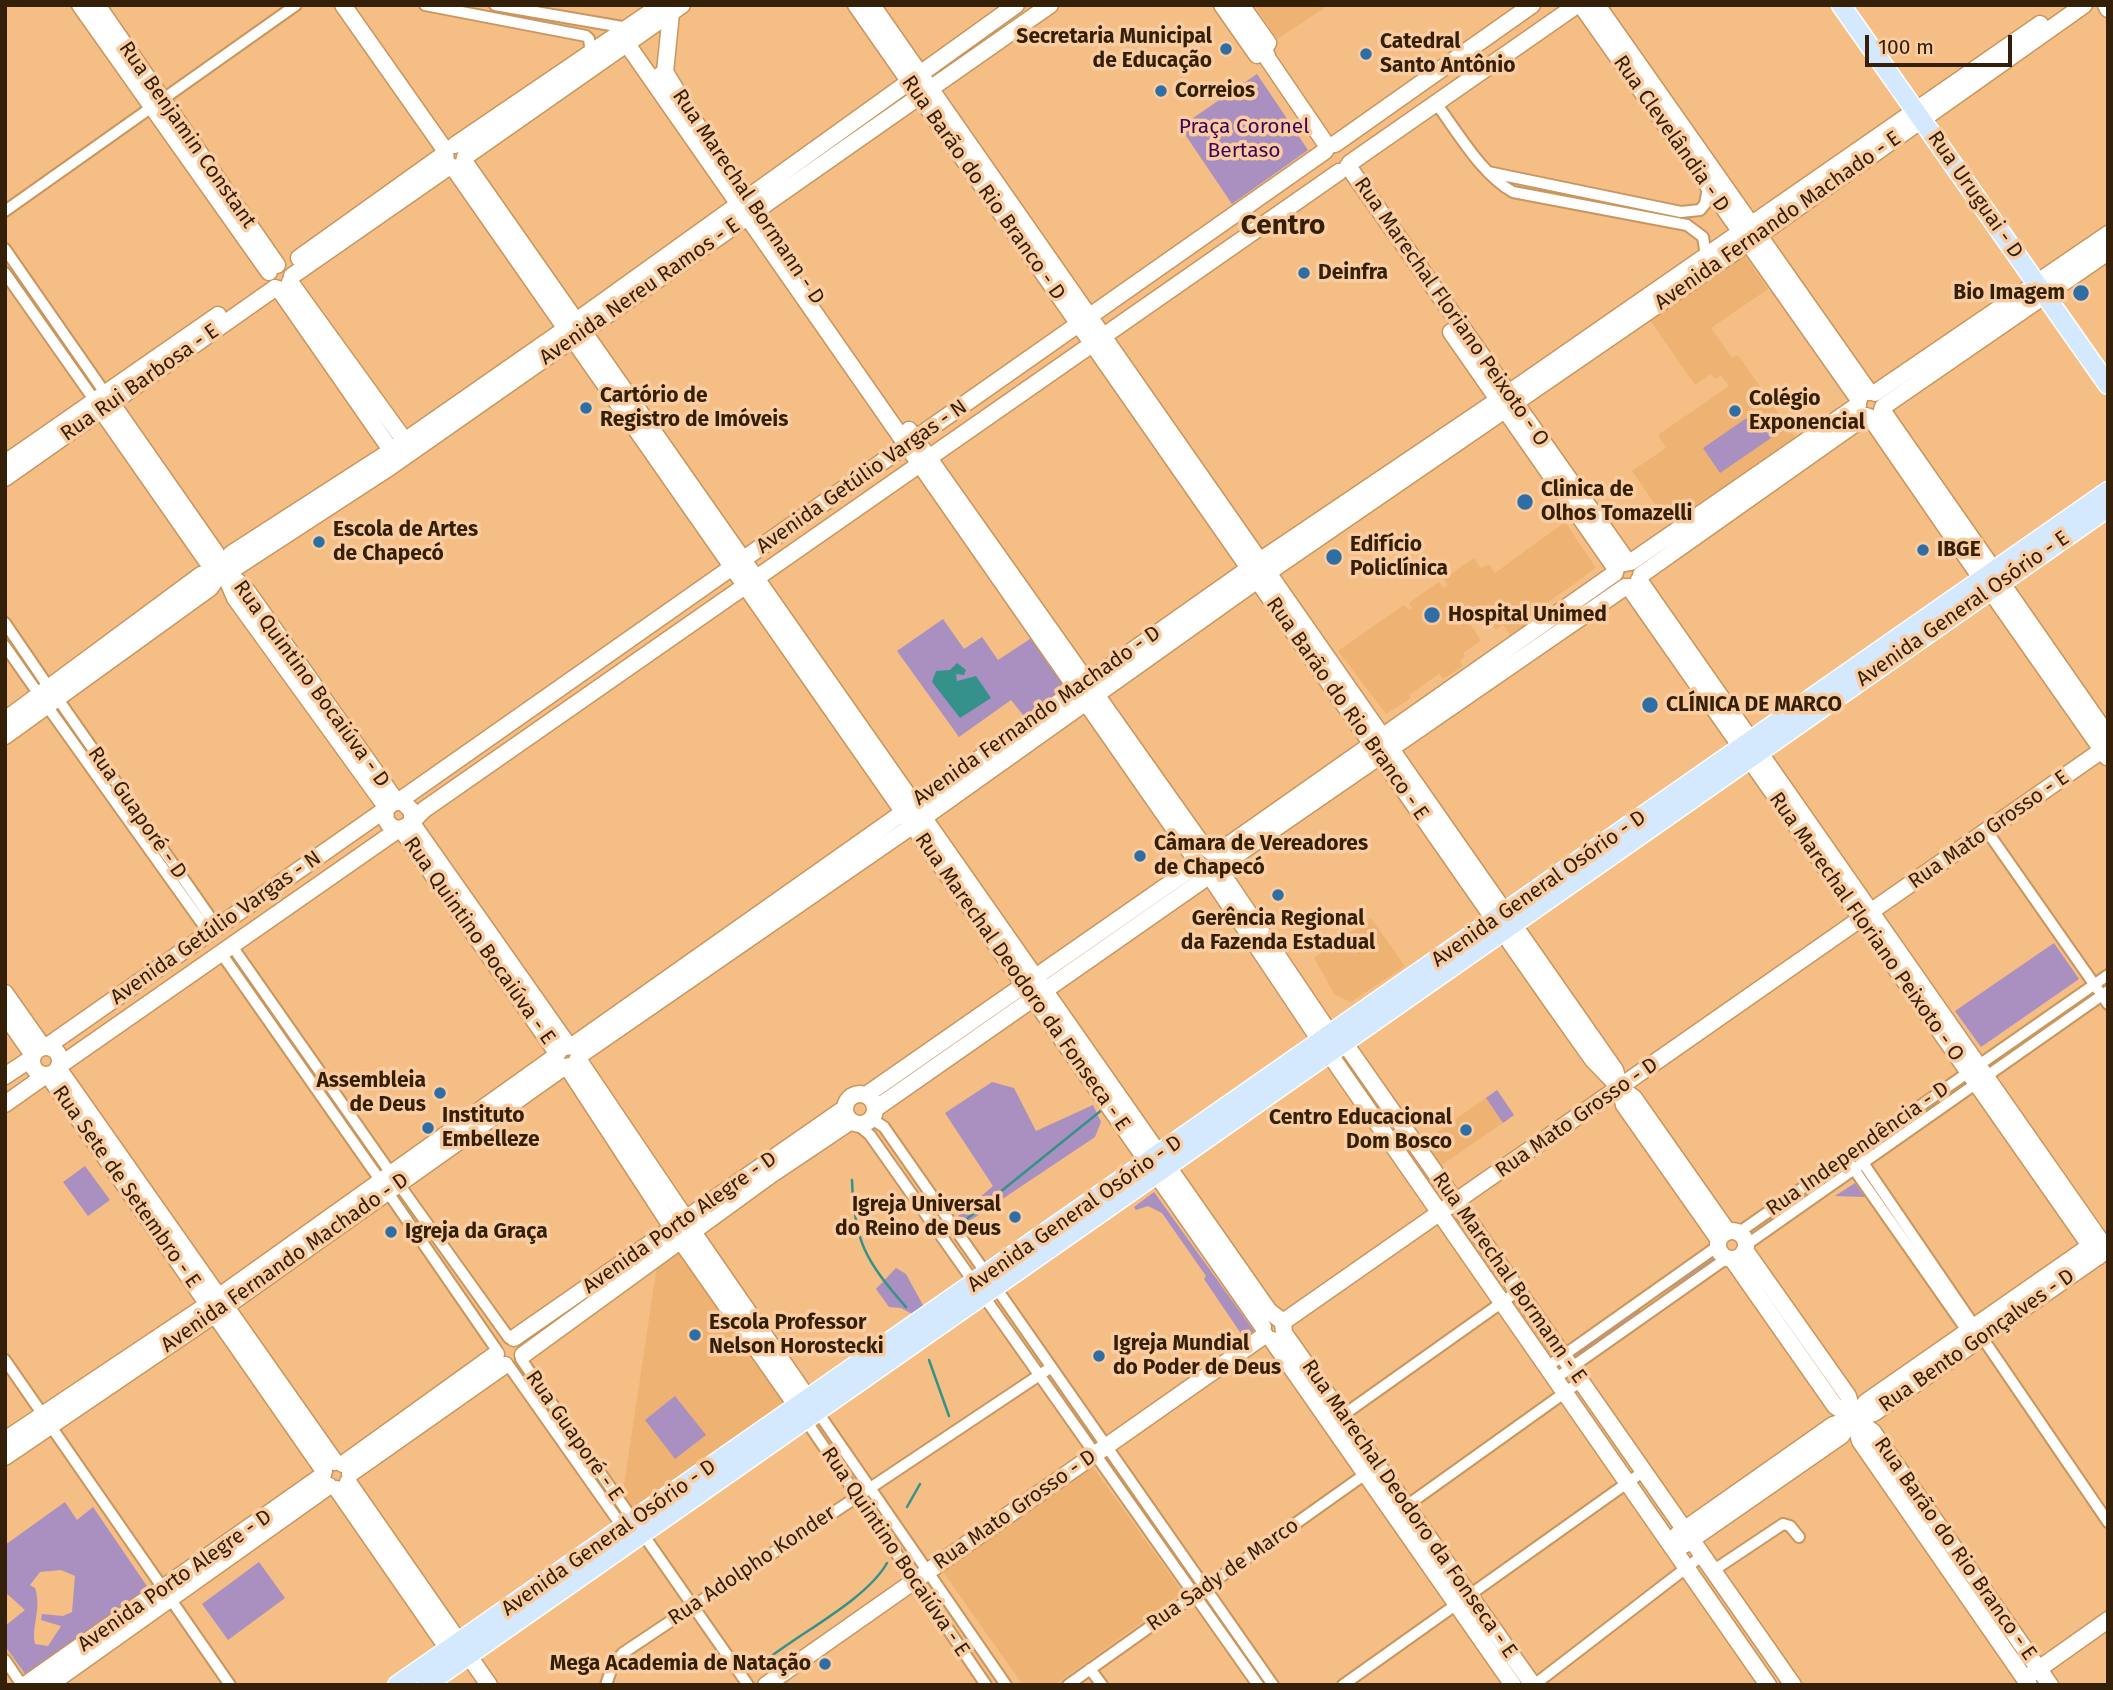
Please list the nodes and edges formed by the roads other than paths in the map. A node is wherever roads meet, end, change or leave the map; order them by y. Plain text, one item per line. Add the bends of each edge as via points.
1 (80, 5) edge
2 (296, 5) edge
3 (343, 5) edge
4 (356, 5) edge
5 (425, 5) edge
6 (495, 5) edge
7 (856, 5) edge
8 (872, 5) edge
9 (1016, 5) edge
10 (1050, 5) edge
11 (1222, 5) edge
12 (1241, 5) edge
13 (1532, 5) edge
14 (1579, 5) edge
15 (1597, 5) edge
16 (1841, 5) edge
17 (1855, 5) edge
18 (2067, 5) edge
19 (2084, 5) edge
20 (671, 8) edge
21 (515, 9) junction
22 (645, 10) edge
23 (97, 13) edge
24 (512, 22) junction
25 (627, 36) junction
26 (1264, 48) junction
27 (2012, 50) junction
28 (591, 53) junction
29 (396, 74) junction
30 (915, 76) junction
31 (659, 77) junction
32 (925, 93) junction
33 (1435, 102) junction
34 (158, 104) junction
35 (1923, 112) junction
36 (1329, 148) junction
37 (453, 156) junction
38 (1344, 168) junction
39 (1709, 188) junction
40 (747, 208) junction
41 (5, 211) edge
42 (1679, 217) junction
43 (1749, 234) junction
44 (2108, 234) edge
45 (5, 250) edge
46 (2108, 252) edge
47 (1706, 256) junction
48 (5, 273) edge
49 (280, 277) junction
50 (25, 278) junction
51 (14, 285) junction
52 (2046, 287) junction
53 (1084, 321) junction
54 (574, 331) junction
55 (1098, 341) junction
56 (2108, 364) edge
57 (2108, 386) edge
58 (104, 402) junction
59 (1506, 402) junction
60 (1870, 405) junction
61 (910, 441) junction
62 (398, 446) junction
63 (924, 462) junction
64 (5, 463) edge
65 (5, 478) edge
66 (2108, 491) edge
67 (2108, 508) edge
68 (738, 565) junction
69 (224, 568) junction
70 (1257, 571) junction
71 (1628, 574) junction
72 (1991, 580) junction
73 (751, 584) junction
74 (5, 623) edge
75 (5, 646) edge
76 (27, 655) junction
77 (16, 663) junction
78 (1085, 692) junction
79 (49, 697) junction
80 (5, 720) edge
81 (76, 725) junction
82 (66, 732) junction
83 (5, 736) edge
84 (1381, 747) junction
85 (2106, 748) edge
86 (1750, 750) junction
87 (392, 805) junction
88 (907, 807) junction
89 (918, 822) junction
90 (406, 825) junction
91 (1987, 831) junction
92 (1211, 866) junction
93 (192, 900) junction
94 (1866, 916) junction
95 (1504, 922) junction
96 (213, 930) junction
97 (226, 949) junction
98 (2108, 975) edge
99 (2094, 984) junction
100 (1035, 989) junction
101 (5, 993) edge
102 (2106, 997) edge
103 (5, 1015) edge
104 (1331, 1043) junction
105 (39, 1052) junction
106 (568, 1056) junction
107 (53, 1071) junction
108 (1977, 1074) junction
109 (5, 1076) edge
110 (1620, 1088) junction
111 (5, 1104) edge
112 (861, 1113) junction
113 (1398, 1119) junction
114 (1894, 1124) junction
115 (1382, 1130) junction
116 (1902, 1135) junction
117 (1850, 1154) junction
118 (1157, 1164) junction
119 (1858, 1166) junction
120 (389, 1182) junction
121 (1784, 1200) junction
122 (1456, 1202) junction
123 (1792, 1212) junction
124 (1440, 1213) junction
125 (684, 1230) junction
126 (1732, 1245) junction
127 (2103, 1249) edge
128 (986, 1285) junction
129 (1518, 1291) junction
130 (1641, 1301) junction
131 (1502, 1302) junction
132 (216, 1306) junction
133 (1650, 1312) junction
134 (1273, 1329) junction
135 (1978, 1336) junction
136 (512, 1338) junction
137 (508, 1358) junction
138 (5, 1360) edge
139 (1567, 1361) junction
140 (1052, 1367) junction
141 (1551, 1373) junction
142 (1041, 1374) junction
143 (1581, 1381) junction
144 (1565, 1393) junction
145 (807, 1409) junction
146 (1854, 1418) junction
147 (48, 1419) junction
148 (1336, 1420) junction
149 (5, 1440) edge
150 (1102, 1450) junction
151 (5, 1457) edge
152 (1372, 1470) junction
153 (1644, 1471) junction
154 (336, 1475) junction
155 (1628, 1483) junction
156 (869, 1487) junction
157 (857, 1496) junction
158 (1400, 1510) junction
159 (2108, 1522) edge
160 (633, 1531) junction
161 (1688, 1534) junction
162 (1799, 1538) dead end
163 (1672, 1546) junction
164 (1948, 1553) junction
165 (1703, 1555) junction
166 (1687, 1568) junction
167 (1714, 1570) junction
168 (920, 1576) junction
169 (1207, 1587) junction
170 (168, 1594) junction
171 (1196, 1594) junction
172 (1463, 1600) junction
173 (693, 1606) junction
174 (2108, 1620) edge
175 (1236, 1629) junction
176 (1225, 1636) junction
177 (1767, 1647) junction
178 (459, 1648) junction
179 (1750, 1659) junction
180 (5, 1660) edge
181 (1090, 1669) junction
182 (2039, 1669) junction
183 (2023, 1683) edge
184 (24, 1685) edge
185 (49, 1685) edge
186 (230, 1685) edge
187 (397, 1685) edge
188 (426, 1685) edge
189 (489, 1685) edge
190 (606, 1685) edge
191 (748, 1685) edge
192 (766, 1685) edge
193 (986, 1685) edge
194 (1006, 1685) edge
195 (1068, 1685) edge
196 (1102, 1685) edge
197 (1258, 1685) edge
198 (1273, 1685) edge
199 (1343, 1685) edge
200 (1513, 1685) edge
201 (1533, 1685) edge
202 (1768, 1685) edge
203 (1793, 1685) edge
204 (2050, 1685) edge

1 - 23 street, Rua Benjamin Constant
2 - 34 street
3 - 29 street
4 - 29 street
5 - 24 street
6 - 21 street
7 - 30 street, Rua Barão do Rio Branco - D via 888,51
8 - 30 street
9 - 30 street, Avenida Nereu Ramos - E
10 - 32 street, Avenida Nereu Ramos - E
11 - 26 street via 1257,55
12 - 26 street via 1268,43
13 - 36 street, Avenida Getúlio Vargas - N
14 - 33 street, Avenida Getúlio Vargas - N
14 - 39 street, Rua Clevelândia - D
15 - 43 street, Rua Clevelândia - D
16 - 35 main road, Rua Uruguai - D
17 - 35 main road, Rua Uruguai - D
18 - 27 street, Avenida Fernando Machado - E
19 - 27 street, Avenida Fernando Machado - E
20 - 22 street, Rua Rui Barbosa - E
20 - 25 street, Rua Rui Barbosa - E
20 - 31 street
21 - 24 street
21 - 25 street
22 - 25 street, Rua Rui Barbosa - E
23 - 34 street, Rua Benjamin Constant
24 - 28 street via 586,36
25 - 28 street, Rua Rui Barbosa - E
25 - 31 street, Rua Marechal Bormann - D
25 - 37 street, Rua Rui Barbosa - E
26 - 36 street
27 - 35 street, Avenida Fernando Machado - E
28 - 37 street, Rua Rui Barbosa - E
29 - 37 street, Rua Marechal Deodoro da Fonseca - E
30 - 32 street, Rua Barão do Rio Branco - D
30 - 40 street, Avenida Nereu Ramos - E
31 - 40 street, Rua Marechal Bormann - D via 703,136
32 - 40 street, Avenida Nereu Ramos - E
32 - 53 street, Rua Barão do Rio Branco - D
33 - 38 street, Avenida Getúlio Vargas - N
33 - 42 street via 1488,172
34 - 41 street
34 - 49 street, Rua Benjamin Constant
35 - 43 street, Avenida Fernando Machado - E
35 - 52 main road, Rua Uruguai - D
36 - 38 street via 1348,149
36 - 38 street via 1323,160 1327,168
36 - 53 street, Avenida Getúlio Vargas - N
37 - 49 street, Rua Rui Barbosa - E
37 - 54 street, Rua Marechal Deodoro da Fonseca - E
38 - 55 street, Avenida Getúlio Vargas - N
38 - 59 street, Rua Marechal Floriano Peixoto - O
39 - 42 street via 1700,210
39 - 43 street, Rua Clevelândia - D
39 - 47 street via 1721,220 1718,239
40 - 54 street, Avenida Nereu Ramos - E
40 - 61 street, Rua Marechal Bormann - D
42 - 47 street via 1700,233 1706,242
43 - 47 street, Avenida Fernando Machado - E
43 - 59 street, Avenida Fernando Machado - E
43 - 60 street, Rua Clevelândia - D
44 - 52 street
45 - 50 street, Rua Quintino Bocaiúva - D
46 - 52 street
47 - 59 street, Avenida Fernando Machado - E
48 - 51 street, Rua Quintino Bocaiúva - D
49 - 58 street, Rua Rui Barbosa - E
49 - 62 street, Rua Benjamin Constant
50 - 51 street
50 - 58 street, Rua Quintino Bocaiúva - D
51 - 58 street, Rua Quintino Bocaiúva - D
52 - 56 main road, Rua Uruguai - D
52 - 57 main road, Rua Uruguai - D
52 - 60 street, Avenida Porto Alegre - D
53 - 55 street, Rua Barão do Rio Branco - D
53 - 61 street, Avenida Getúlio Vargas - N
54 - 62 street, Avenida Nereu Ramos - E
54 - 68 street, Rua Marechal Deodoro da Fonseca - E
54 - 69 street, Avenida Nereu Ramos - E via 390,467 238,566
55 - 63 street, Avenida Getúlio Vargas - N
55 - 70 street, Rua Barão do Rio Branco - E
58 - 64 street, Rua Rui Barbosa - E
58 - 65 street, Rua Rui Barbosa - E
58 - 69 street, Rua Quintino Bocaiúva - D
59 - 70 street, Avenida Fernando Machado - D
59 - 71 street, Rua Marechal Floriano Peixoto - O
60 - 71 street, Avenida Porto Alegre - D
60 - 72 street, Rua Clevelândia - D
61 - 63 street, Rua Marechal Bormann - D
61 - 68 street, Avenida Getúlio Vargas - N
62 - 69 street, Avenida Nereu Ramos - E via 231,554
63 - 73 street, Avenida Getúlio Vargas - N
63 - 78 street, Rua Marechal Bormann - E
66 - 72 main road, Avenida General Osório - E
67 - 72 main road, Avenida General Osório - E
68 - 73 street, Rua Marechal Deodoro da Fonseca - E
68 - 87 street, Avenida Getúlio Vargas - N
69 - 79 street, Avenida Nereu Ramos - E via 210,588
69 - 87 street, Rua Quintino Bocaiúva - D via 236,598
70 - 78 street, Avenida Fernando Machado - D
70 - 84 street, Rua Barão do Rio Branco - E
71 - 84 street, Avenida Porto Alegre - D
71 - 86 street, Rua Marechal Floriano Peixoto - O
72 - 85 street, Rua Clevelândia - D
72 - 86 main road, Avenida General Osório - E
73 - 88 street, Rua Marechal Deodoro da Fonseca - E
73 - 90 street, Avenida Getúlio Vargas - N
74 - 76 street, Rua Guaporé - D
75 - 77 street, Rua Guaporé - D
76 - 77 street
76 - 79 street, Rua Guaporé - D
77 - 79 street, Rua Guaporé - D
78 - 88 street, Avenida Fernando Machado - D
78 - 89 street, Avenida Fernando Machado - D
78 - 92 street, Rua Marechal Bormann - E
79 - 80 street, Avenida Nereu Ramos - E
79 - 81 street, Rua Guaporé - D
79 - 82 street, Rua Guaporé - D
79 - 83 street, Avenida Nereu Ramos - E
81 - 82 street
81 - 93 street, Rua Guaporé - D
82 - 93 street, Rua Guaporé - D
84 - 92 street, Avenida Porto Alegre - D
84 - 95 street, Rua Barão do Rio Branco - E
85 - 91 street, Rua Mato Grosso - E
86 - 94 street, Rua Marechal Floriano Peixoto - O
86 - 95 main road, Avenida General Osório - D
87 - 90 street via 410,807
87 - 90 street via 388,823
87 - 96 street, Avenida Getúlio Vargas - N
88 - 89 street, Rua Marechal Deodoro da Fonseca - E
88 - 106 street, Avenida Fernando Machado - D
89 - 100 street, Rua Marechal Deodoro da Fonseca - E
89 - 106 street, Avenida Fernando Machado - D
90 - 97 street, Avenida Getúlio Vargas - N
90 - 106 street, Rua Quintino Bocaiúva - E
91 - 94 street, Rua Mato Grosso - E
91 - 99 street
92 - 100 street, Avenida Porto Alegre - D
92 - 104 street, Rua Marechal Bormann - E
93 - 96 street, Rua Guaporé - D
94 - 108 street, Rua Marechal Floriano Peixoto - O
94 - 110 street, Rua Mato Grosso - D
95 - 104 main road, Avenida General Osório - D
95 - 110 street, Rua Barão do Rio Branco - E via 1568,1014 1615,1070
96 - 105 street, Avenida Getúlio Vargas - N
97 - 107 street, Avenida Getúlio Vargas - N
97 - 120 street, Rua Guaporé - E
98 - 99 street
99 - 102 street
99 - 108 street
100 - 112 street, Avenida Porto Alegre - D
100 - 118 street, Rua Marechal Deodoro da Fonseca - E
101 - 105 street
102 - 108 street
103 - 105 street
104 - 113 street, Rua Marechal Bormann - E
104 - 115 street, Rua Marechal Bormann - E
104 - 118 main road, Avenida General Osório - D
105 - 107 street via 57,1053
105 - 107 street via 33,1068
105 - 109 street, Avenida Getúlio Vargas - N
106 - 120 street, Avenida Fernando Machado - D
106 - 125 street, Rua Quintino Bocaiúva - E
107 - 111 street, Avenida Getúlio Vargas - N
107 - 132 street, Rua Sete de Setembro - E
108 - 114 street, Rua Independência - D
108 - 116 street, Rua Independência - D
108 - 127 street, Rua Marechal Floriano Peixoto - O
110 - 122 street, Rua Mato Grosso - D
110 - 126 street, Rua Barão do Rio Branco - E via 1634,1098 1676,1168
112 - 125 street, Avenida Porto Alegre - D
112 - 128 street via 870,1135
113 - 115 street
113 - 122 street, Rua Marechal Bormann - E
114 - 116 street
114 - 117 street, Rua Independência - D
115 - 124 street, Rua Marechal Bormann - E
116 - 119 street, Rua Independência - D
117 - 119 street
117 - 121 street, Rua Independência - D
118 - 128 main road, Avenida General Osório - D
118 - 134 street, Rua Marechal Deodoro da Fonseca - E
119 - 123 street, Rua Independência - D
119 - 135 street
120 - 132 street, Avenida Fernando Machado - D
120 - 136 street, Rua Guaporé - E
120 - 137 street, Rua Guaporé - E
121 - 123 street
121 - 126 street, Rua Independência - D
122 - 124 street, Rua Mato Grosso - D
122 - 129 street, Rua Marechal Bormann - E
123 - 126 street, Rua Independência - D
124 - 131 street, Rua Marechal Bormann - E
124 - 134 street, Rua Mato Grosso - D
125 - 136 street, Avenida Porto Alegre - D
125 - 137 street, Avenida Porto Alegre - D
125 - 145 street, Rua Quintino Bocaiúva - E
126 - 130 street, Rua Independência - D
126 - 133 street, Rua Independência - D
126 - 146 street, Rua Barão do Rio Branco - E via 1788,1325 1848,1396
127 - 135 street, Rua Bento Gonçalves - D
128 - 140 street
128 - 142 street
128 - 145 main road, Avenida General Osório - D
129 - 131 street
129 - 139 street, Rua Marechal Bormann - E
130 - 133 street
130 - 139 street, Rua Independência - D
131 - 141 street, Rua Marechal Bormann - E
131 - 148 street
132 - 147 street, Avenida Fernando Machado - D
132 - 154 street, Rua Sete de Setembro - E
133 - 139 street, Rua Independência - D
134 - 148 street, Rua Marechal Deodoro da Fonseca - E
134 - 150 street, Rua Mato Grosso - D
135 - 146 street, Rua Bento Gonçalves - D via 1925,1370 1874,1413
135 - 159 street
136 - 137 street, Avenida Porto Alegre - D via 501,1341
136 - 137 street via 523,1347
137 - 154 street, Avenida Porto Alegre - D
137 - 160 street, Rua Guaporé - E
138 - 147 street
139 - 141 street, Rua Independência - D
139 - 143 street, Rua Marechal Bormann - E
140 - 142 street, Rua Adolpho Konder
140 - 150 street
141 - 144 street, Rua Marechal Bormann - E
142 - 150 street
142 - 156 street, Rua Adolpho Konder
143 - 144 street
143 - 153 street, Rua Marechal Bormann - E
144 - 155 street, Rua Marechal Bormann - E
144 - 158 street
145 - 156 street, Rua Quintino Bocaiúva - E
145 - 157 street, Rua Quintino Bocaiúva - E
145 - 160 main road, Avenida General Osório - D
146 - 161 street, Rua Bento Gonçalves - D via 1833,1425 1770,1478
146 - 164 street, Rua Barão do Rio Branco - E via 1873,1433
147 - 149 street, Avenida Fernando Machado - D
147 - 151 street, Avenida Fernando Machado - D
147 - 170 street
148 - 152 street, Rua Marechal Deodoro da Fonseca - E
150 - 168 street, Rua Mato Grosso - D
150 - 169 street
150 - 171 street
152 - 158 street, Rua Marechal Deodoro da Fonseca - E
152 - 169 street, Rua Sady de Marco
153 - 155 street
153 - 161 street, Rua Marechal Bormann - E
154 - 170 street, Avenida Porto Alegre - D
154 - 178 street, Rua Sete de Setembro - E
155 - 163 street, Rua Marechal Bormann - E
155 - 172 street
156 - 157 street, Rua Adolpho Konder
156 - 168 street, Rua Quintino Bocaiúva - E
157 - 168 street, Rua Quintino Bocaiúva - E
157 - 173 street, Rua Adolpho Konder
158 - 172 street, Rua Marechal Deodoro da Fonseca - E
160 - 173 street, Rua Guaporé - E
160 - 178 main road, Avenida General Osório - D
161 - 163 street, Rua Bento Gonçalves - D
161 - 165 street, Rua Marechal Bormann - E
162 - 167 street via 1783,1524
163 - 166 street, Rua Marechal Bormann - E
164 - 182 street, Rua Barão do Rio Branco - E
164 - 183 street, Rua Barão do Rio Branco - E
165 - 166 street
165 - 167 street, Rua Marechal Bormann - E
166 - 179 street, Rua Marechal Bormann - E
166 - 201 street
167 - 177 street, Rua Marechal Bormann - E
168 - 192 street, Rua Mato Grosso - D
168 - 193 street, Rua Quintino Bocaiúva - E
168 - 194 street, Rua Quintino Bocaiúva - E
169 - 171 street, Rua Sady de Marco
169 - 175 street
170 - 184 street, Avenida Porto Alegre - D
170 - 185 street, Avenida Porto Alegre - D
170 - 186 street
171 - 176 street
171 - 181 street, Rua Sady de Marco
172 - 199 street
172 - 200 street, Rua Marechal Deodoro da Fonseca - E
172 - 201 street, Rua Marechal Deodoro da Fonseca - E
173 - 190 street, Rua Adolpho Konder via 622,1653
173 - 191 street, Rua Guaporé - E
174 - 182 street
175 - 176 street
175 - 198 street
176 - 197 street
177 - 179 street
177 - 203 street, Rua Marechal Bormann - E
178 - 187 main road, Avenida General Osório - D
178 - 188 main road, Avenida General Osório - D
178 - 189 street, Rua Sete de Setembro - E
179 - 202 street, Rua Marechal Bormann - E
180 - 184 street
181 - 195 street, Rua Sady de Marco
181 - 196 street
182 - 183 street
182 - 204 street, Rua Barão do Rio Branco - E

